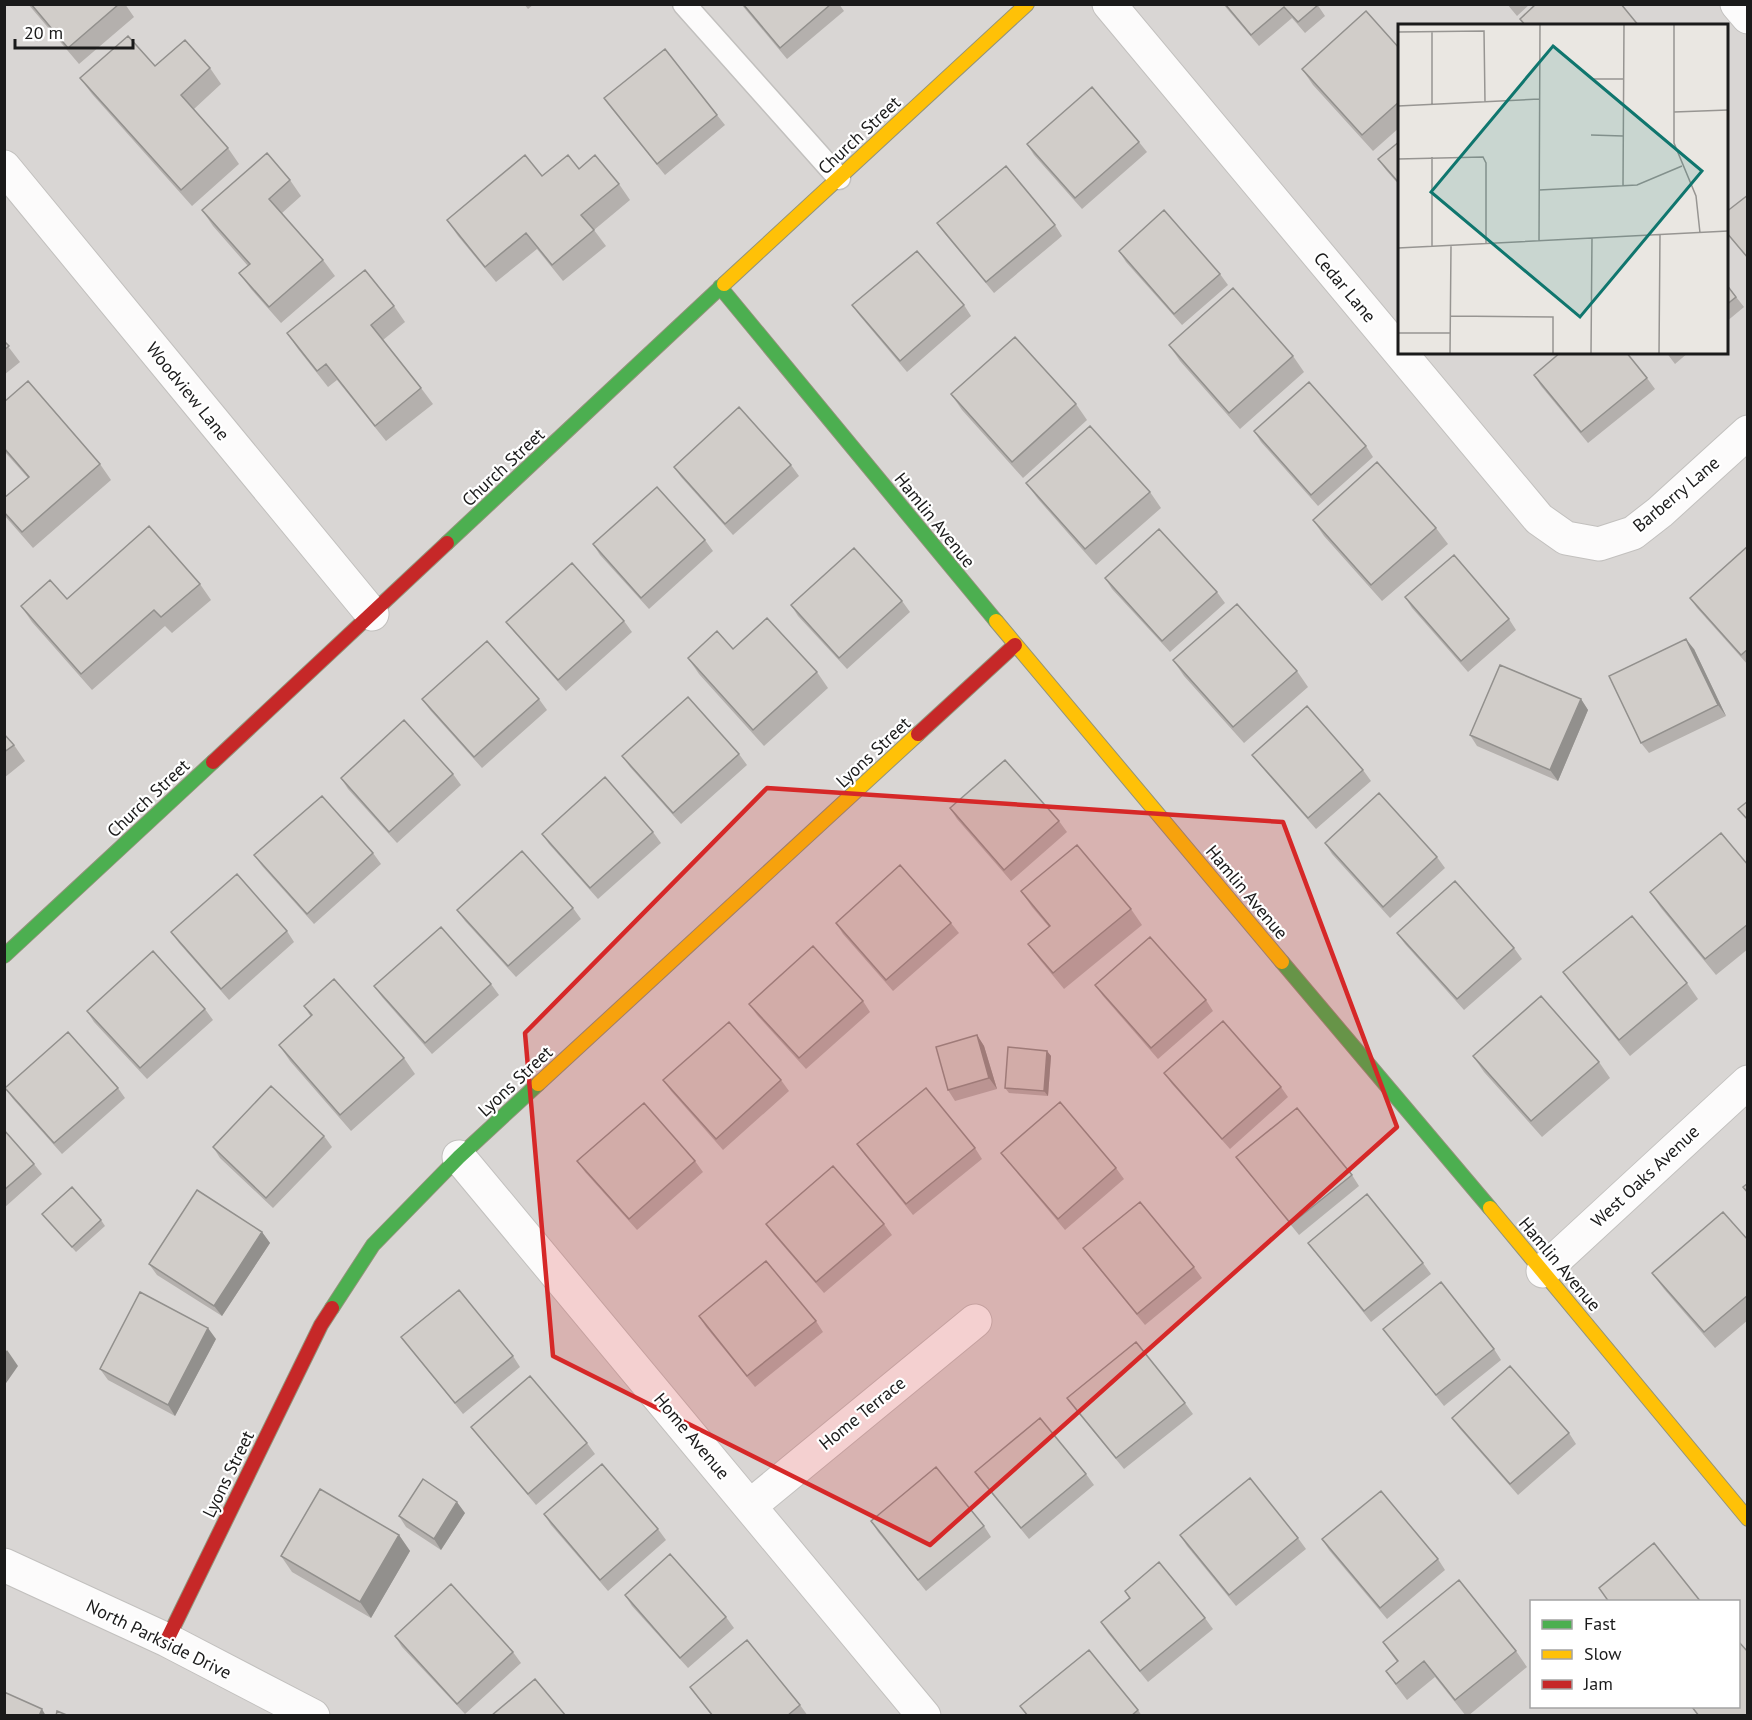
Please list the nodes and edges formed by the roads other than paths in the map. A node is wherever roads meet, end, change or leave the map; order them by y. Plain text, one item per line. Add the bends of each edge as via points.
1 (684, 4) edge
2 (1027, 4) edge
3 (1109, 4) edge
4 (1737, 4) edge
5 (1748, 17) edge
6 (4, 167) edge
7 (838, 178) junction
8 (720, 287) junction
9 (1398, 350) edge
10 (1401, 354) edge
11 (1748, 432) edge
12 (1599, 544) joint
13 (372, 614) junction
14 (1015, 645) junction
15 (4, 956) edge
16 (1748, 1082) edge
17 (459, 1157) junction
18 (1543, 1271) junction
19 (975, 1321) dead end
20 (750, 1506) junction
21 (1748, 1519) edge
22 (4, 1565) edge
23 (166, 1640) junction
24 (313, 1716) edge
25 (924, 1716) edge

1 - 7 lane
2 - 7 street, Church Street
3 - 9 street, Cedar Lane
4 - 5 street
6 - 13 street, Woodview Lane
7 - 8 street, Church Street
8 - 13 street, Church Street
8 - 14 street, Hamlin Avenue
10 - 12 street, Cedar Lane via 1539,519 1566,538
11 - 12 street, Barberry Lane via 1633,533
13 - 15 street, Church Street
14 - 17 street, Lyons Street
14 - 18 street, Hamlin Avenue
16 - 18 street, West Oaks Avenue
17 - 20 street, Home Avenue
17 - 23 street, Lyons Street via 373,1245 321,1325
18 - 21 street, Hamlin Avenue
19 - 20 street, Home Terrace
20 - 25 street, Home Avenue
22 - 23 street, North Parkside Drive
23 - 24 street, North Parkside Drive

